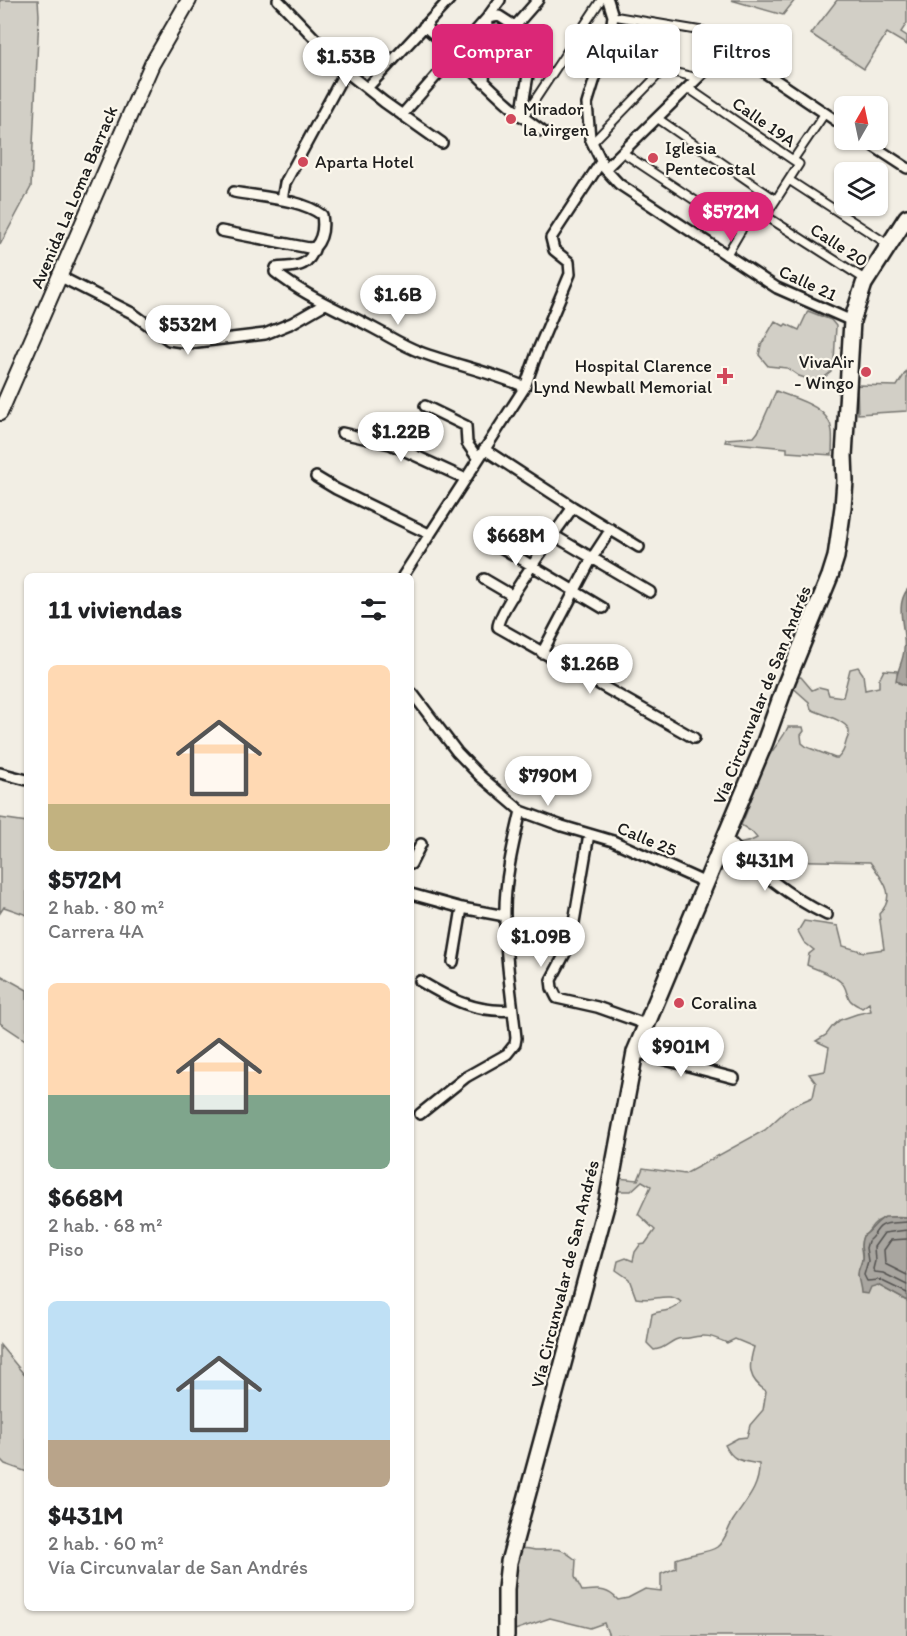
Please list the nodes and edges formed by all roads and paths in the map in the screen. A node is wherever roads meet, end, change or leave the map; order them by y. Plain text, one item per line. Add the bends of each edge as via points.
1 (189, 0) edge
2 (278, 0) edge
3 (449, 0) edge
4 (500, 0) edge
5 (538, 0) edge
6 (601, 0) edge
7 (608, 0) edge
8 (613, 16) junction
9 (487, 18) junction
10 (481, 24) edge
11 (514, 24) edge
12 (517, 24) edge
13 (611, 24) edge
14 (424, 27) junction
15 (692, 29) edge
16 (432, 34) edge
17 (346, 70) junction
18 (433, 78) edge
19 (480, 78) edge
20 (528, 78) edge
21 (595, 78) edge
22 (655, 78) edge
23 (698, 78) edge
24 (773, 78) edge
25 (484, 82) junction
26 (367, 88) junction
27 (688, 88) junction
28 (825, 113) junction
29 (402, 115) junction
30 (522, 117) junction
31 (657, 118) junction
32 (834, 119) edge
33 (542, 132) dead end
34 (442, 143) dead end
35 (592, 143) junction
36 (879, 150) edge
37 (622, 152) junction
38 (793, 160) junction
39 (603, 165) junction
40 (907, 168) edge
41 (789, 180) junction
42 (234, 192) dead end
43 (282, 200) junction
44 (776, 200) junction
45 (766, 216) junction
46 (907, 217) edge
47 (221, 231) dead end
48 (741, 231) junction
49 (889, 245) junction
50 (315, 247) junction
51 (726, 256) junction
52 (59, 276) junction
53 (866, 280) junction
54 (325, 304) junction
55 (852, 321) junction
56 (525, 387) junction
57 (425, 406) dead end
58 (0, 413) edge
59 (342, 433) dead end
60 (484, 449) junction
61 (477, 459) junction
62 (316, 477) dead end
63 (464, 478) junction
64 (573, 507) junction
65 (610, 529) junction
66 (429, 534) junction
67 (553, 535) junction
68 (499, 546) dead end
69 (639, 547) dead end
70 (592, 558) junction
71 (533, 566) junction
72 (405, 573) edge
73 (484, 579) dead end
74 (575, 591) junction
75 (650, 592) dead end
76 (513, 596) junction
77 (603, 608) dead end
78 (542, 653) junction
79 (414, 695) edge
80 (694, 738) dead end
81 (0, 773) edge
82 (24, 779) edge
83 (521, 811) junction
84 (589, 834) junction
85 (725, 838) junction
86 (421, 844) dead end
87 (414, 858) edge
88 (706, 883) junction
89 (414, 896) edge
90 (462, 908) junction
91 (827, 915) dead end
92 (505, 916) junction
93 (453, 962) dead end
94 (420, 981) dead end
95 (512, 1010) junction
96 (645, 1024) junction
97 (635, 1052) junction
98 (734, 1078) dead end
99 (420, 1114) dead end
100 (506, 1636) edge

1 - 52 main road, Avenida La Loma Barrack via 152,64
2 - 17 street
3 - 14 street
4 - 9 street
5 - 12 street
6 - 30 street
7 - 8 street
8 - 13 street
8 - 15 street
9 - 10 street
9 - 11 street via 499,16
9 - 25 street
14 - 16 street
14 - 26 street
17 - 26 street
17 - 43 street via 285,183
18 - 29 street
19 - 25 street
20 - 30 street
21 - 35 street via 587,105
22 - 35 street
23 - 27 street
24 - 28 street
25 - 30 street
26 - 29 street
27 - 31 street
27 - 38 street, Calle 19A
28 - 32 street
28 - 38 street
29 - 34 street
30 - 33 street
31 - 37 street
31 - 44 street
35 - 39 street
36 - 40 street
37 - 39 street
37 - 48 street
38 - 41 street via 799,164
39 - 51 street, Calle 21 via 619,184
39 - 56 street via 551,238 554,250 569,261 570,274
41 - 44 street
41 - 49 street
42 - 43 street
43 - 50 street via 315,209 322,215 320,240
44 - 45 street
45 - 48 street via 761,223 750,215
45 - 53 street, Calle 20
46 - 49 highway, Vía Circunvalar de San Andrés
47 - 50 street
48 - 51 street
49 - 53 highway, Vía Circunvalar de San Andrés
50 - 54 street via 308,261 293,268 276,268 275,272
51 - 55 street, Calle 21 via 777,288
52 - 54 street via 132,313 170,340 189,343 265,334
52 - 58 main road, Avenida La Loma Barrack
53 - 55 highway, Vía Circunvalar de San Andrés
54 - 56 street via 421,352
55 - 85 highway, Vía Circunvalar de San Andrés via 845,482 836,556
56 - 60 street
57 - 61 street via 466,426 467,443
59 - 63 street via 390,444
60 - 61 street
60 - 64 street
61 - 63 street
62 - 66 street
63 - 66 street
64 - 65 street
64 - 67 street
65 - 69 street
65 - 70 street
66 - 72 street
67 - 70 street
67 - 71 street
68 - 71 street
70 - 74 street
70 - 75 street
71 - 74 street
71 - 76 street
73 - 76 street
74 - 77 street
74 - 78 street
76 - 78 street via 497,625
78 - 80 street
79 - 83 street, Calle 25 via 456,752
81 - 82 street
83 - 84 street, Calle 25
83 - 92 street
84 - 88 street, Calle 25 via 635,850
84 - 96 street via 572,934 553,974 552,988 557,998
85 - 88 highway, Vía Circunvalar de San Andrés
85 - 91 street via 789,894
86 - 87 street
88 - 96 highway, Vía Circunvalar de San Andrés
89 - 90 street
90 - 92 street
90 - 93 street
92 - 95 street
94 - 95 street via 460,1004
95 - 99 street via 516,1038 512,1049 466,1077
96 - 97 highway, Vía Circunvalar de San Andrés
97 - 98 street
97 - 100 highway, Vía Circunvalar de San Andrés via 607,1202 509,1562

